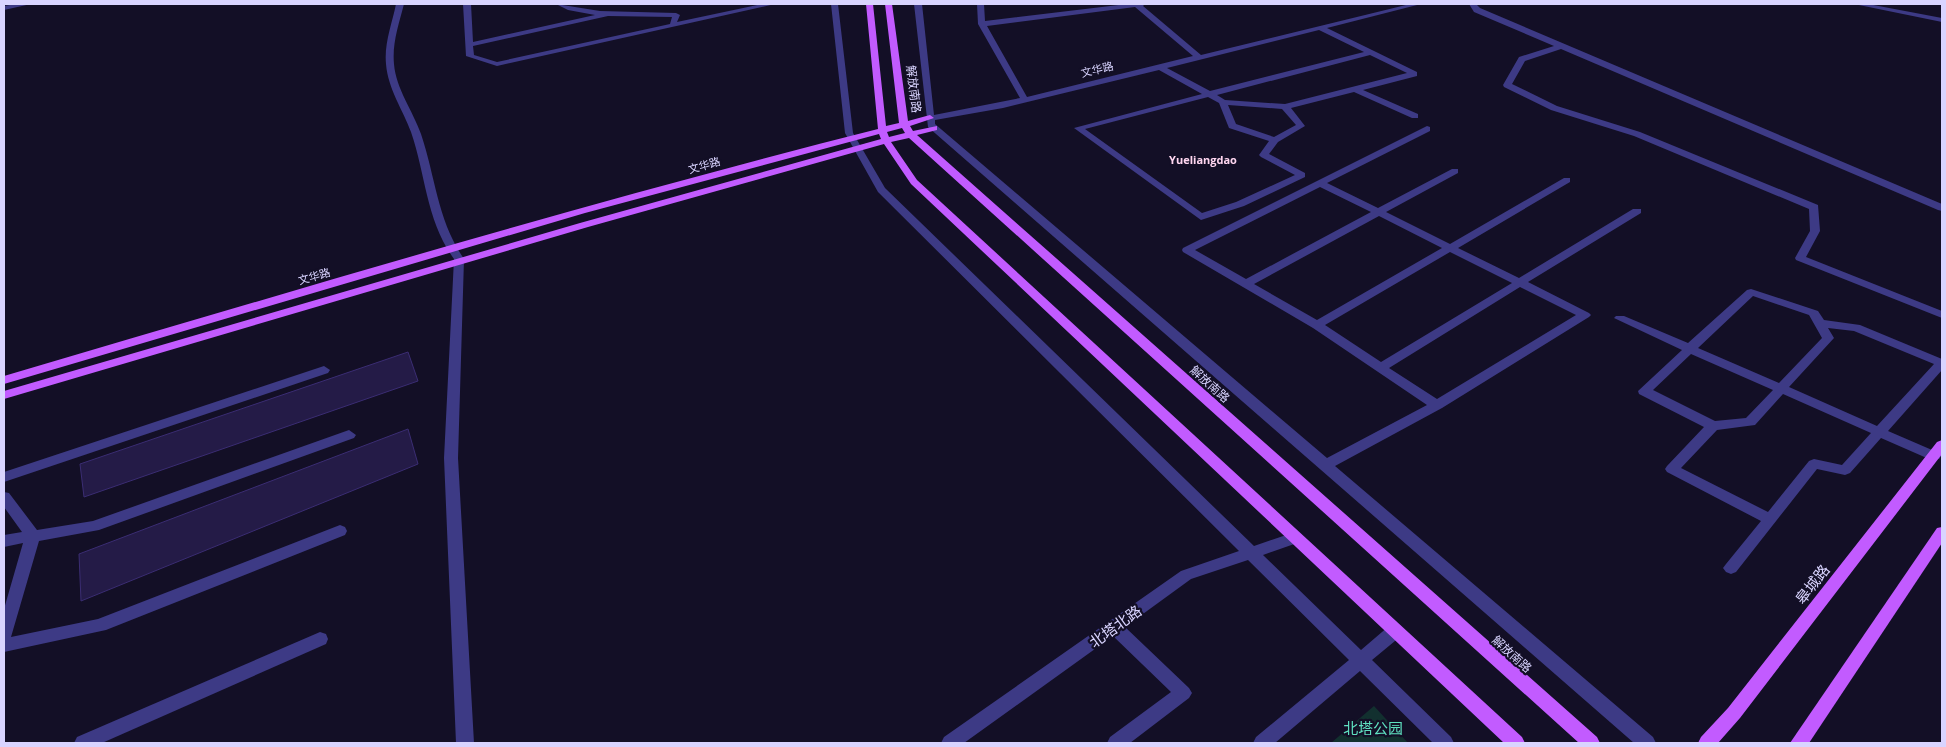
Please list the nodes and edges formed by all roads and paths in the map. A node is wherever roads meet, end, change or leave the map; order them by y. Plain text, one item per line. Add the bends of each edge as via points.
1 (27, 4) edge
2 (400, 4) edge
3 (467, 4) edge
4 (559, 4) edge
5 (636, 4) edge
6 (771, 4) edge
7 (834, 4) edge
8 (869, 4) edge
9 (889, 4) edge
10 (918, 4) edge
11 (980, 4) edge
12 (1138, 4) edge
13 (1418, 4) edge
14 (1472, 4) edge
15 (1858, 4) edge
16 (4, 8) edge
17 (627, 14) junction
18 (605, 15) junction
19 (1942, 20) edge
20 (982, 24) junction
21 (674, 25) junction
22 (1320, 28) junction
23 (469, 45) junction
24 (1561, 46) junction
25 (1370, 53) junction
26 (1199, 57) junction
27 (1160, 67) junction
28 (1355, 89) junction
29 (1206, 94) junction
30 (1025, 100) junction
31 (1223, 102) junction
32 (1285, 107) junction
33 (1415, 116) dead end
34 (932, 123) junction
35 (907, 129) junction
36 (1427, 129) dead end
37 (884, 135) junction
38 (1275, 140) junction
39 (855, 143) junction
40 (1455, 171) dead end
41 (1566, 180) dead end
42 (1320, 183) junction
43 (1942, 208) edge
44 (1636, 211) dead end
45 (1379, 212) junction
46 (451, 249) junction
47 (459, 259) junction
48 (1245, 284) junction
49 (1942, 315) edge
50 (1620, 318) dead end
51 (1819, 323) junction
52 (1317, 325) junction
53 (1942, 363) edge
54 (1380, 368) junction
55 (324, 370) dead end
56 (4, 380) edge
57 (4, 395) edge
58 (1437, 405) junction
59 (1713, 426) junction
60 (348, 435) dead end
61 (1938, 451) edge
62 (1325, 465) junction
63 (4, 477) edge
64 (4, 497) edge
65 (1770, 519) junction
66 (340, 531) dead end
67 (1942, 532) edge
68 (33, 536) junction
69 (1295, 538) junction
70 (4, 541) edge
71 (1251, 553) junction
72 (1731, 568) dead end
73 (1114, 627) junction
74 (1396, 631) junction
75 (4, 635) edge
76 (320, 639) dead end
77 (4, 645) edge
78 (1361, 660) junction
79 (83, 743) edge
80 (465, 743) edge
81 (950, 743) edge
82 (1117, 743) edge
83 (1262, 743) edge
84 (1445, 743) edge
85 (1516, 743) edge
86 (1591, 743) edge
87 (1647, 743) edge
88 (1707, 743) edge
89 (1798, 743) edge

1 - 16 street
2 - 46 street via 389,55 395,90 416,133 437,219
3 - 23 street
4 - 18 street
5 - 17 street
6 - 21 street
7 - 39 street via 850,133
8 - 37 main road
9 - 35 main road, 解放南路
10 - 34 street
11 - 20 street
12 - 20 street
12 - 26 street
13 - 22 street, 文华路
14 - 24 street via 1477,10
15 - 19 street
17 - 18 street
17 - 21 street via 676,15
18 - 23 street
20 - 30 street
21 - 23 street via 497,64 470,56
22 - 25 street
22 - 26 street, 文华路
24 - 43 street
24 - 49 street via 1522,59 1508,85 1554,108 1637,134 1814,207 1815,232 1800,258
25 - 28 street via 1414,74
25 - 29 street
26 - 27 street, 文华路
27 - 29 street
27 - 30 street, 文华路
28 - 32 street
28 - 33 street
29 - 31 street
29 - 38 street via 1078,128 1201,216 1240,204 1302,175 1264,155
30 - 34 street, 文华路
31 - 32 street
31 - 38 street via 1232,126
32 - 38 street via 1301,126
34 - 35 main road, 文华路
34 - 62 street
35 - 37 main road, 文华路
35 - 86 main road, 解放南路
36 - 42 street
37 - 39 main road, 文华路
37 - 69 main road via 914,182
39 - 46 main road, 文华路
39 - 47 main road, 文华路
39 - 71 street via 881,190
40 - 45 street
41 - 52 street
42 - 45 street
42 - 48 street via 1188,250
44 - 54 street
45 - 48 street
45 - 58 street via 1586,315
46 - 47 street
46 - 56 main road, 文华路
47 - 57 main road, 文华路 via 314,305
47 - 80 street via 451,458
48 - 52 street
50 - 61 street
51 - 53 street via 1856,328
51 - 59 street via 1828,338 1750,422
51 - 59 street via 1814,313 1751,292 1644,391
52 - 54 street
53 - 65 street via 1845,470 1814,464
54 - 58 street
55 - 63 street
58 - 62 street
59 - 65 street via 1672,469
60 - 68 street via 94,526
61 - 88 main road, 皋城路 via 1734,714
62 - 87 street
64 - 68 street
65 - 72 street
66 - 77 street via 100,625
67 - 89 main road
68 - 70 street
68 - 75 street
69 - 71 street, 北塔北路
69 - 74 main road
71 - 73 street, 北塔北路 via 1186,575
71 - 78 street
73 - 81 street, 北塔北路
73 - 82 street via 1183,693
74 - 78 street
74 - 85 main road
76 - 79 street
78 - 83 street
78 - 84 street

